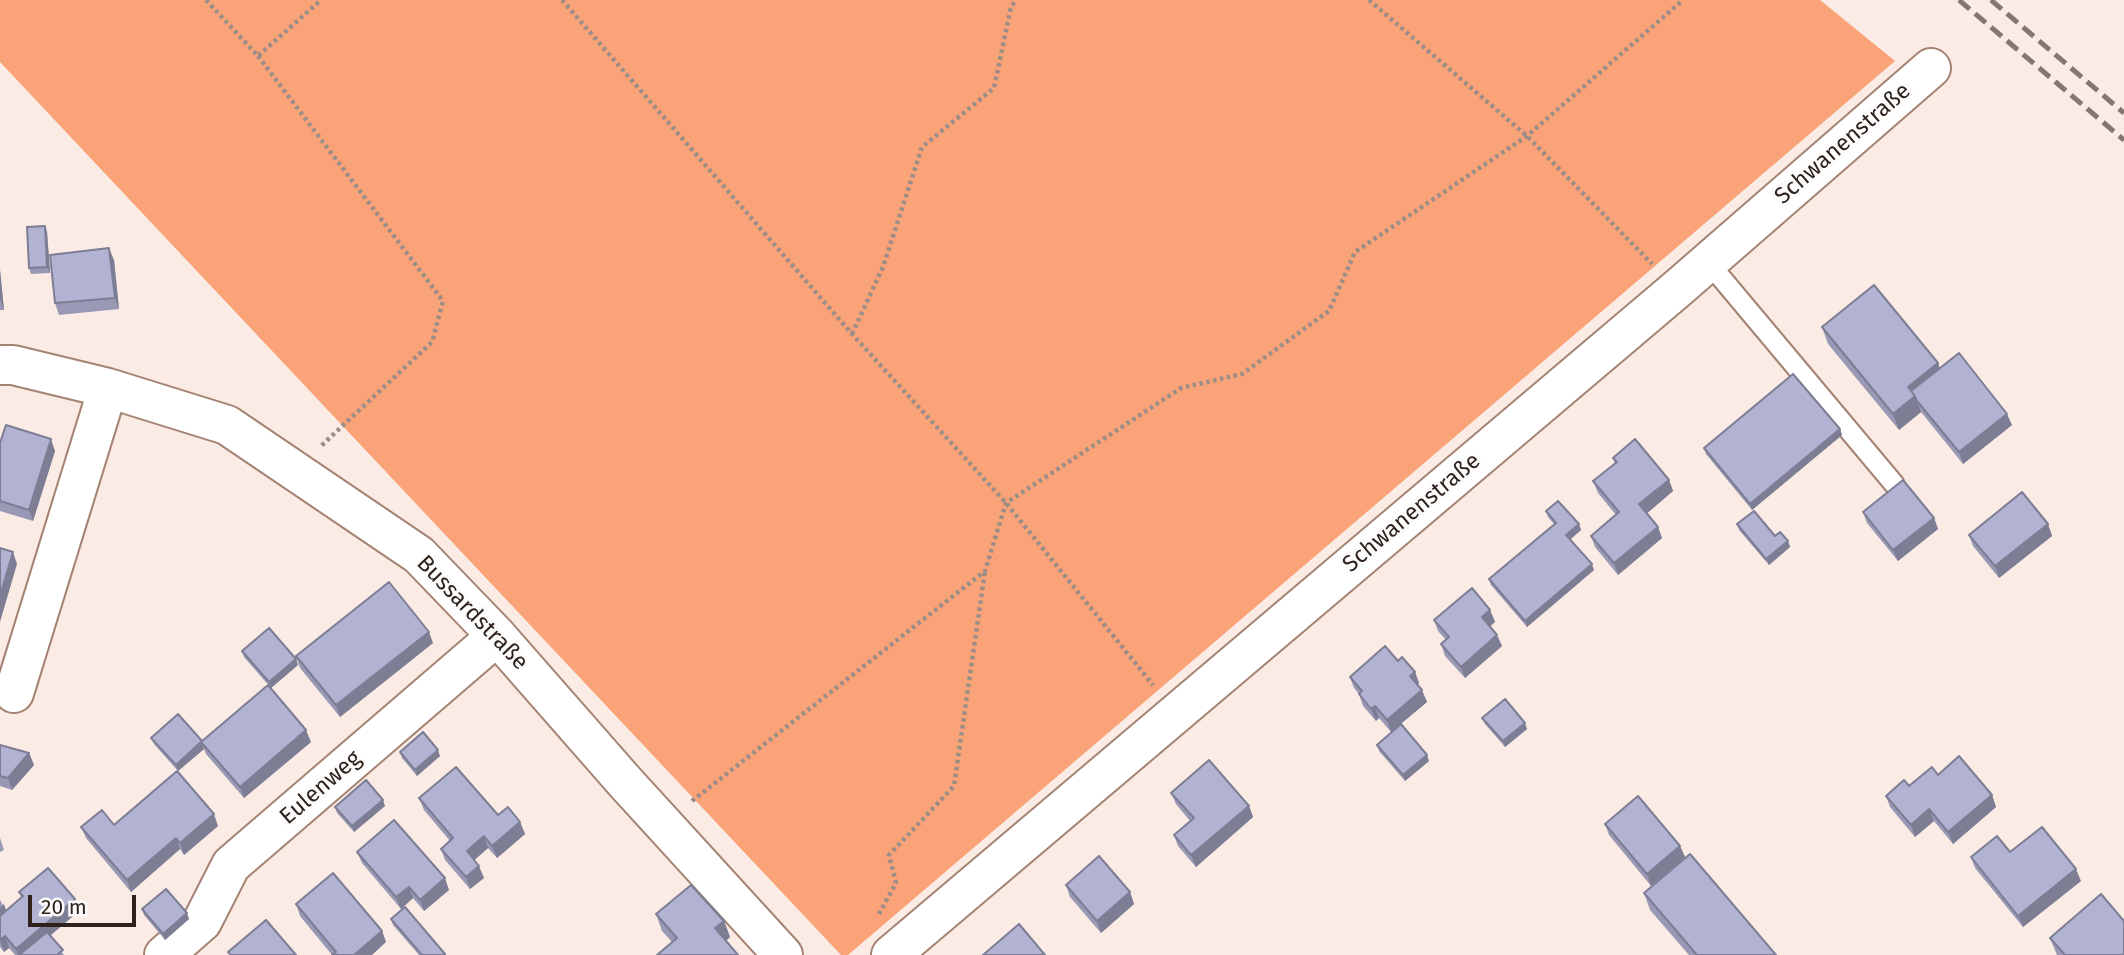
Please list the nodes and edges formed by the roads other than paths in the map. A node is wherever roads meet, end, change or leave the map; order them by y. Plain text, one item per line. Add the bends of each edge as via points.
1 (1931, 68) dead end
2 (1708, 262) junction
3 (0, 365) edge
4 (108, 388) junction
5 (1894, 484) edge
6 (497, 636) junction
7 (14, 693) dead end
8 (164, 955) edge
9 (783, 955) edge
10 (891, 955) edge

1 - 2 street, Schwanenstraße
2 - 5 lane
2 - 10 street, Schwanenstraße
3 - 4 street, Bussardstraße
4 - 6 street, Bussardstraße via 227,425 419,555
4 - 7 street
6 - 8 street, Eulenweg via 231,865 202,922
6 - 9 street, Bussardstraße

